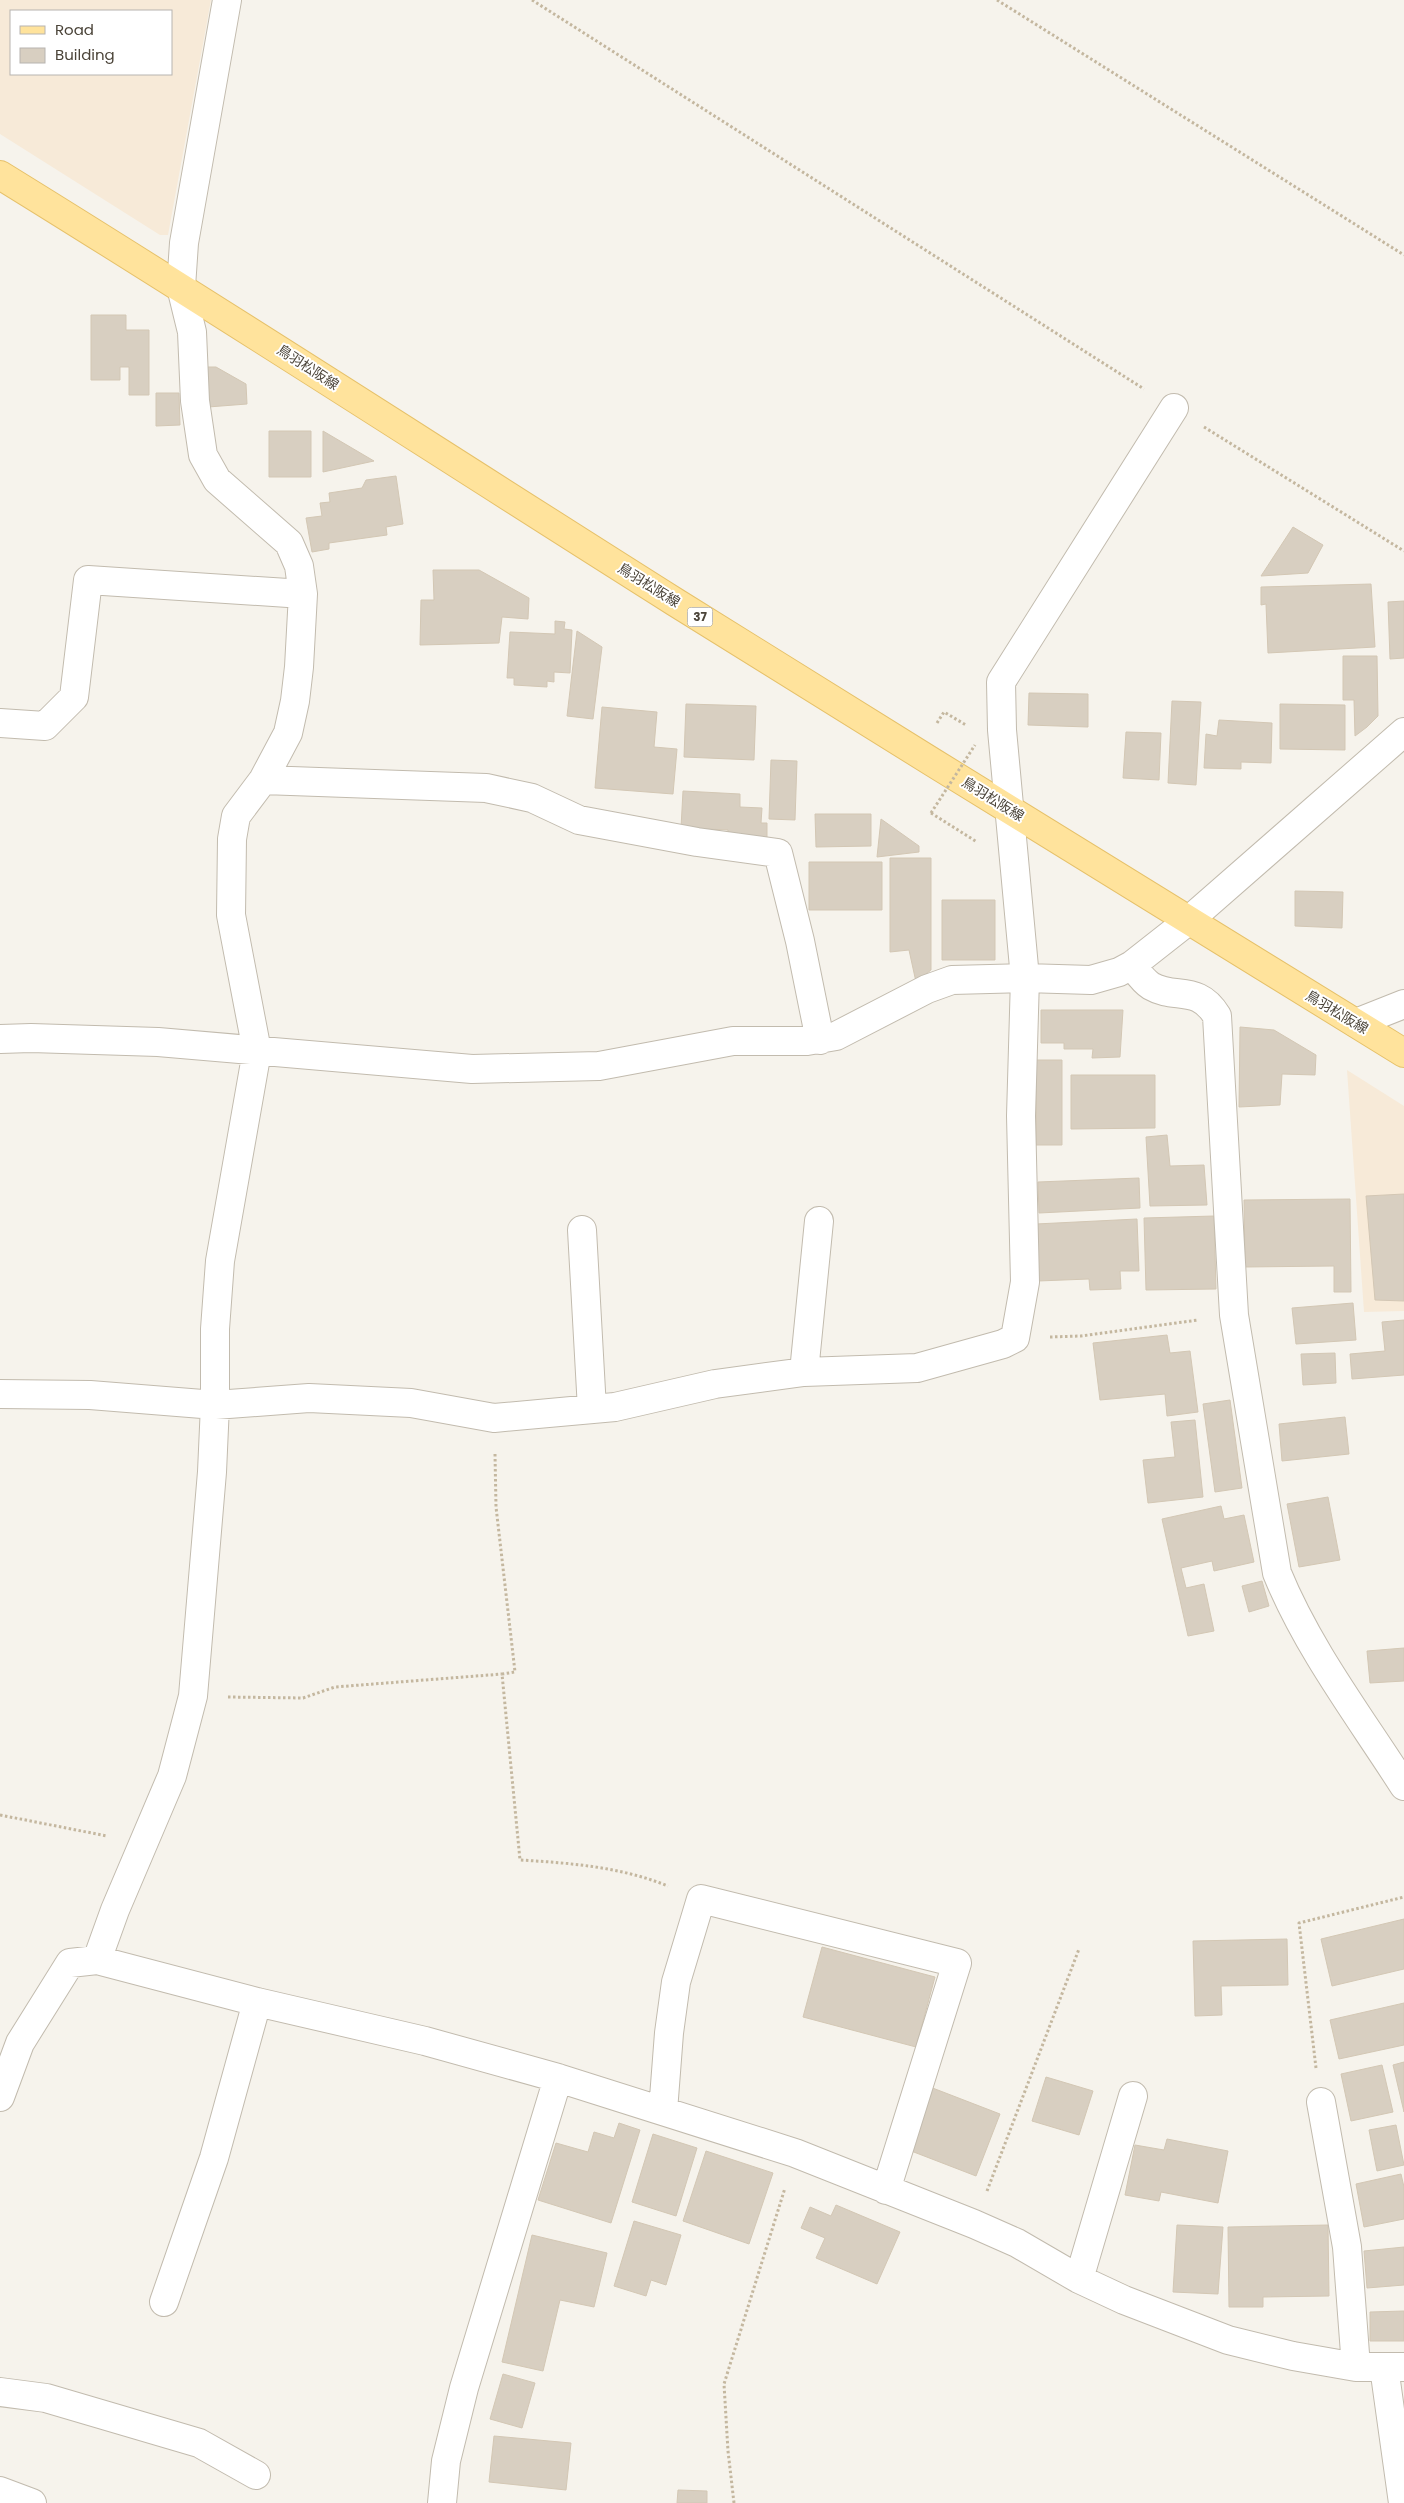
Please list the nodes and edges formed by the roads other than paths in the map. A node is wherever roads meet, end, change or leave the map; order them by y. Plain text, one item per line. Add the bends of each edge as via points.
1 (226, 0) edge
2 (0, 174) edge
3 (182, 287) junction
4 (1174, 408) road end
5 (302, 594) junction
6 (0, 723) edge
7 (1404, 732) edge
8 (263, 780) junction
9 (1010, 810) junction
10 (1188, 922) junction
11 (1132, 965) junction
12 (1025, 978) junction
13 (1404, 1004) edge
14 (1356, 1023) junction
15 (0, 1039) edge
16 (820, 1040) junction
17 (257, 1051) junction
18 (1404, 1053) edge
19 (819, 1221) dead end
20 (582, 1230) dead end
21 (804, 1372) junction
22 (0, 1394) edge
23 (215, 1405) junction
24 (592, 1409) junction
25 (1404, 1786) edge
26 (97, 1960) junction
27 (257, 2002) junction
28 (558, 2078) junction
29 (1133, 2096) dead end
30 (0, 2097) edge
31 (1321, 2102) road end
32 (663, 2111) junction
33 (886, 2190) junction
34 (1079, 2279) junction
35 (164, 2302) dead end
36 (1356, 2367) junction
37 (1394, 2367) edge
38 (0, 2392) edge
39 (256, 2475) dead end
40 (0, 2491) edge
41 (32, 2503) edge
42 (442, 2503) edge
43 (1402, 2503) edge

1 - 3 street via 184,243
2 - 3 main road, 鳥羽松阪線 / 37
3 - 5 street via 192,332 194,384 203,455 216,480 289,543 299,566
3 - 9 main road, 鳥羽松阪線 / 37
4 - 9 street via 1001,682
5 - 6 street via 88,580 74,697 45,726
5 - 8 street via 295,701 288,733
7 - 10 street
8 - 16 street via 486,788 532,798 579,820 778,853
8 - 17 street via 236,816 232,839 231,915
9 - 10 main road, 鳥羽松阪線 / 37
9 - 12 street
10 - 11 street
10 - 14 main road, 鳥羽松阪線 / 37
11 - 12 street via 1091,980
11 - 25 street via 1152,986 1203,1000 1216,1016 1234,1315 1277,1573 1309,1636
12 - 16 street via 952,980 938,984 836,1036
12 - 21 street via 1021,1116 1025,1282 1015,1338 917,1368
13 - 14 street
14 - 18 main road, 鳥羽松阪線 / 37
15 - 17 street via 158,1042
16 - 17 street via 733,1041 599,1066 472,1069
17 - 23 street via 220,1261 215,1329
19 - 21 street
20 - 24 street
21 - 24 street via 715,1384 615,1407
22 - 23 street via 90,1395
23 - 24 street via 328,1399 411,1403 494,1418
23 - 26 street via 206,1563 193,1696 172,1776
26 - 27 street
26 - 30 street via 70,1963 20,2044
27 - 28 street via 425,2041
27 - 35 street via 214,2158
28 - 32 street
28 - 42 street via 464,2388 446,2461
29 - 34 street
31 - 36 street via 1347,2247
32 - 33 street via 795,2154
32 - 33 street via 676,1982 701,1899 957,1963
33 - 34 street via 1017,2243
34 - 36 street via 1228,2340
36 - 37 street
37 - 43 street
38 - 39 street via 46,2398 199,2443
40 - 41 street

